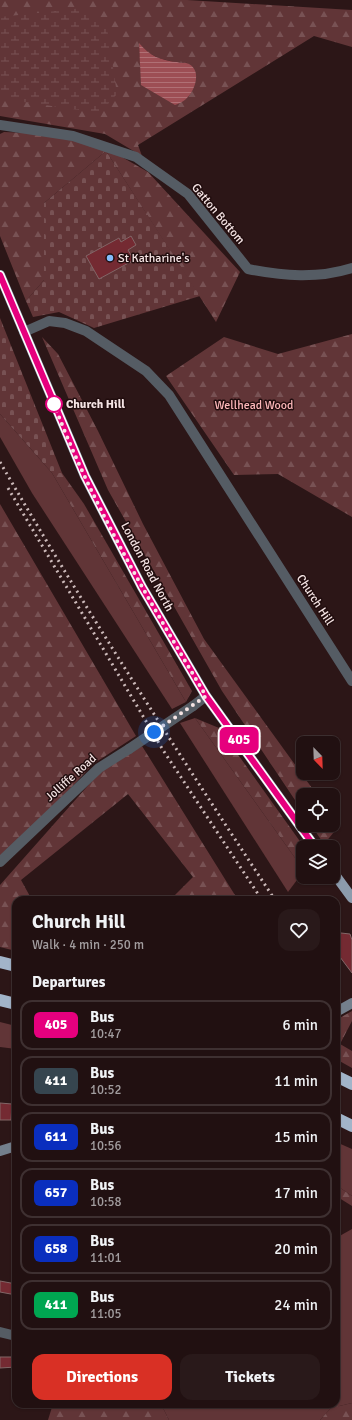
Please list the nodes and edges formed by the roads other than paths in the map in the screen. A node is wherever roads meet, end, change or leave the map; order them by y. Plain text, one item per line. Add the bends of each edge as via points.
1 (0, 125) edge
2 (352, 268) edge
3 (0, 275) edge
4 (24, 332) junction
5 (352, 680) edge
6 (206, 696) junction
7 (310, 840) edge
8 (0, 862) edge
9 (340, 882) edge
10 (352, 898) edge
11 (0, 962) edge
12 (12, 965) edge
13 (0, 1000) edge
14 (12, 1003) edge
15 (352, 1003) edge
16 (340, 1010) edge
17 (340, 1078) edge
18 (352, 1084) edge
19 (340, 1120) edge
20 (352, 1126) edge
21 (12, 1147) edge
22 (0, 1151) edge
23 (0, 1332) edge
24 (12, 1335) edge

1 - 2 street, Gatton Bottom via 73,136 136,157 188,194 248,269 277,274 318,276
3 - 4 main road, London Road North
4 - 5 street, Church Hill via 49,321 65,323 86,331 146,371 169,395
4 - 6 main road, London Road North via 85,476 142,587
6 - 7 main road, London Road North
6 - 8 street, Jolliffe Road, bridge via 99,768
9 - 10 main road
11 - 12 highway
13 - 14 highway
15 - 16 main road
17 - 18 highway
19 - 20 highway
21 - 22 main road
23 - 24 street

